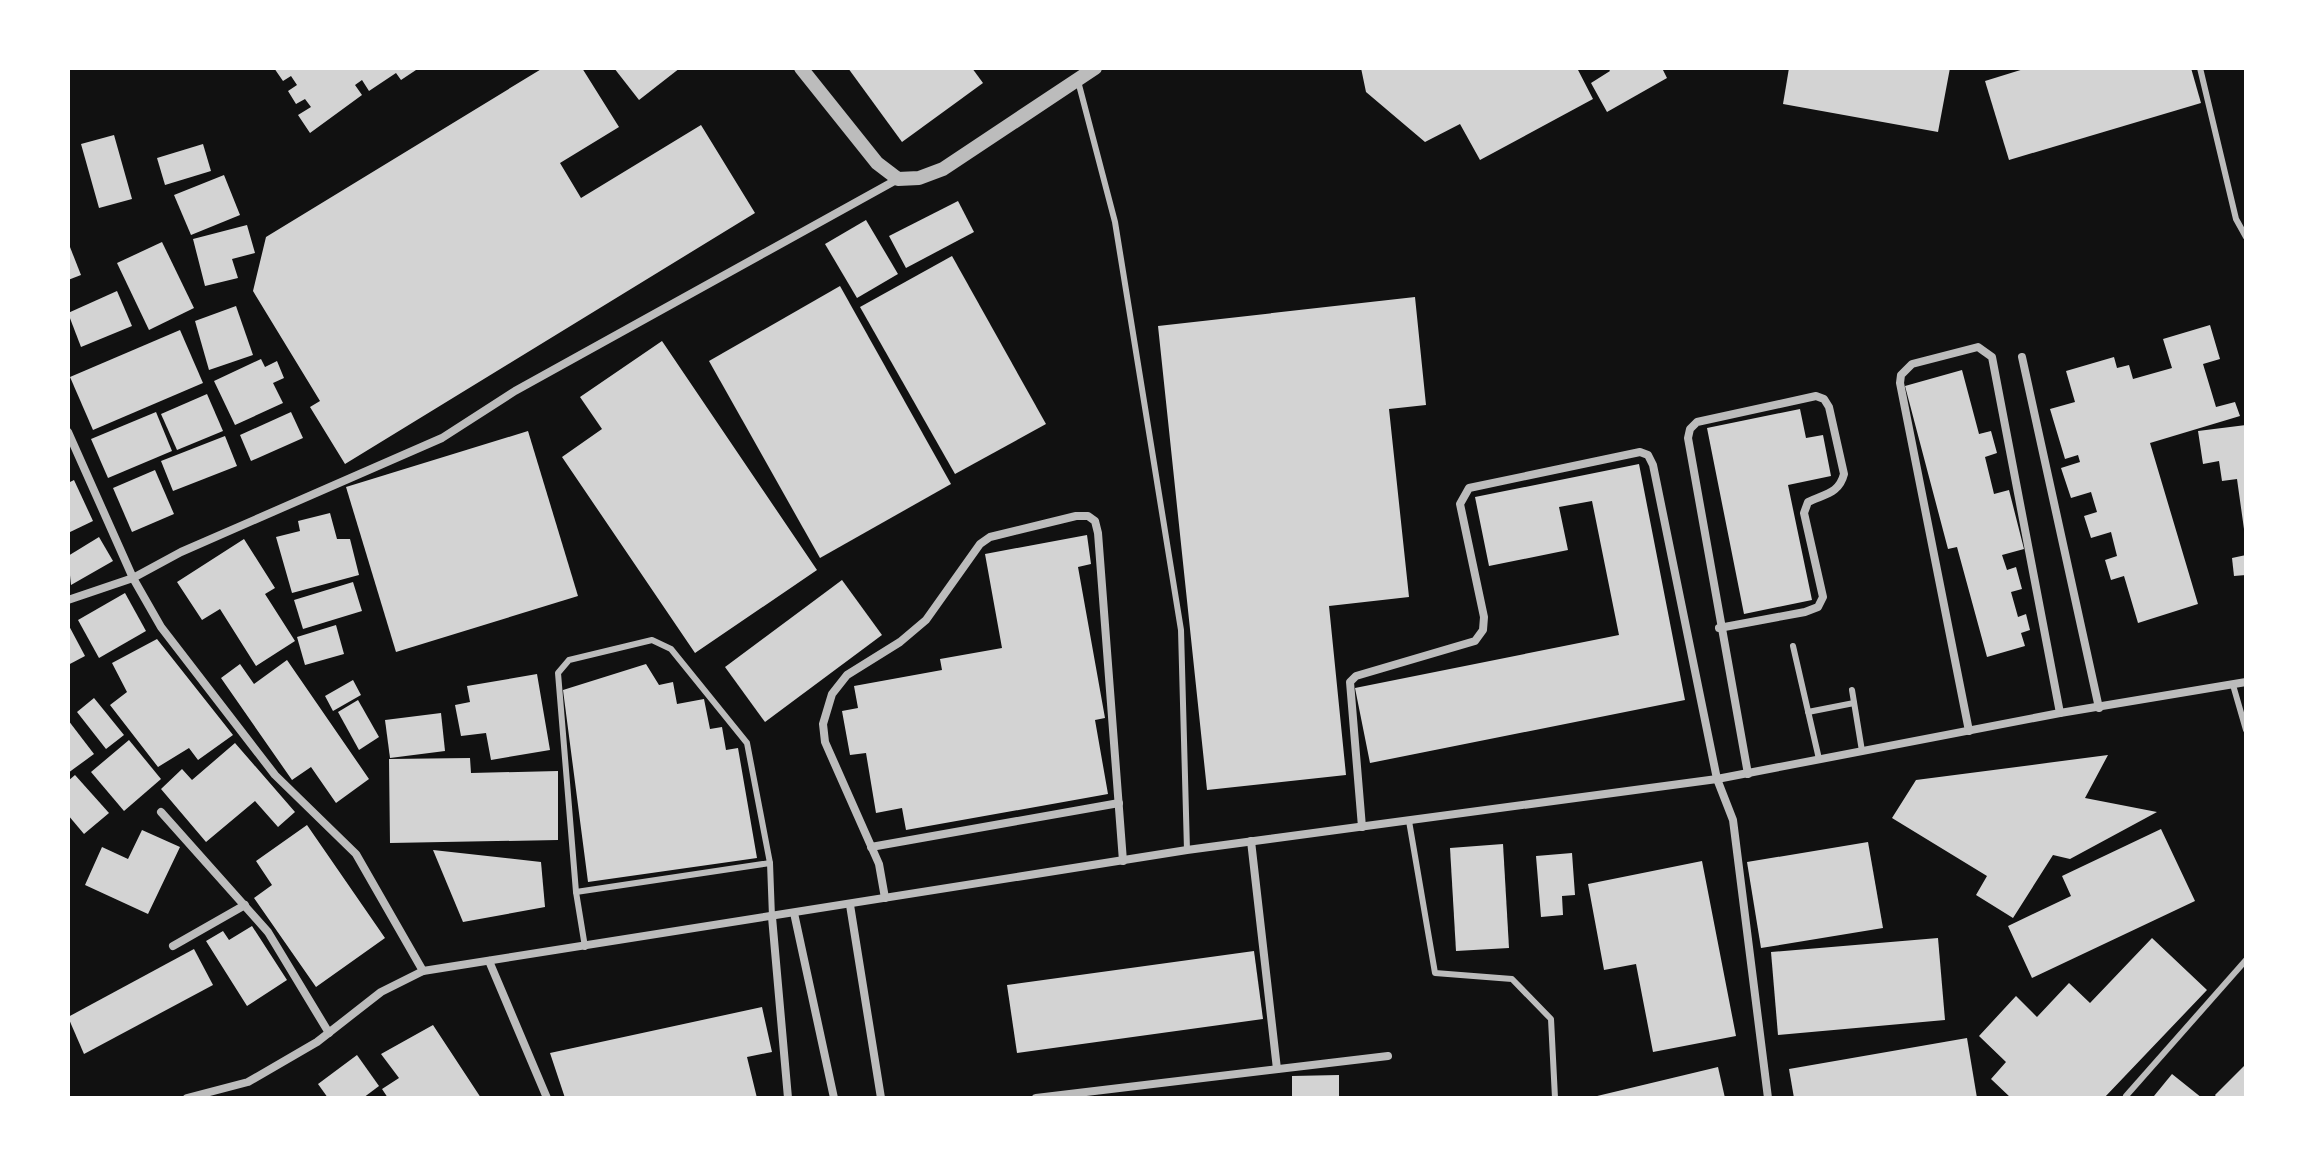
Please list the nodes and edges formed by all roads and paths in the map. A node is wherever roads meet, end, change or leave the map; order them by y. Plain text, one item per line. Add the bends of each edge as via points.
1 (801, 68) edge
2 (1095, 68) edge
3 (2200, 68) edge
4 (1078, 81) junction
5 (898, 179) junction
6 (2246, 237) edge
7 (2022, 357) dead end
8 (68, 432) edge
9 (133, 578) junction
10 (68, 600) edge
11 (1719, 628) junction
12 (1793, 646) dead end
13 (2246, 682) edge
14 (2233, 685) junction
15 (1852, 690) dead end
16 (1854, 703) junction
17 (2099, 708) junction
18 (1808, 712) junction
19 (2060, 713) junction
20 (2246, 730) edge
21 (1969, 731) junction
22 (1862, 751) junction
23 (1819, 759) junction
24 (1748, 774) junction
25 (1717, 779) junction
26 (1119, 803) junction
27 (161, 812) dead end
28 (1409, 821) junction
29 (1362, 827) junction
30 (1251, 841) junction
31 (871, 847) junction
32 (1187, 850) junction
33 (1123, 861) junction
34 (770, 863) junction
35 (576, 892) junction
36 (885, 898) junction
37 (245, 905) junction
38 (850, 905) junction
39 (794, 913) junction
40 (772, 917) junction
41 (173, 946) dead end
42 (585, 947) junction
43 (2246, 960) edge
44 (489, 961) junction
45 (423, 971) junction
46 (329, 1033) junction
47 (1388, 1056) dead end
48 (1277, 1069) junction
49 (2126, 1096) dead end
50 (187, 1098) edge
51 (547, 1098) edge
52 (788, 1098) edge
53 (834, 1098) edge
54 (881, 1098) edge
55 (1036, 1098) edge
56 (1555, 1098) edge
57 (1768, 1098) edge

1 - 5 street via 877,163
2 - 4 street
3 - 6 lane via 2236,219
4 - 5 street via 943,169
4 - 32 lane via 1115,222 1181,630
5 - 9 street via 515,391 442,438
7 - 17 street
8 - 9 street
9 - 10 street
9 - 45 street via 161,627 275,775 356,854
11 - 11 street via 1690,429 1697,422 1816,396 1824,399 1844,474 1832,493 1808,502 1804,513 1823,597 1818,607 1805,612
11 - 24 street
12 - 18 lane
13 - 14 street
14 - 17 street
14 - 20 lane
15 - 16 lane
16 - 18 lane
16 - 22 lane
17 - 19 street
18 - 23 lane
19 - 21 street
19 - 21 street via 1992,357 1978,347 1912,364 1900,383
21 - 22 street
22 - 23 street
23 - 24 street
24 - 25 street
25 - 28 street
25 - 29 street via 1653,465 1640,452 1469,488 1462,495 1483,630 1475,641 1350,682
25 - 57 street via 1733,820
26 - 31 street
26 - 31 street via 1098,533 1095,521 1076,516 990,537 926,620 847,675 832,694 823,724 825,742
26 - 33 street
27 - 37 street
28 - 29 street
28 - 56 lane via 1435,973 1512,979 1551,1019
29 - 30 street
30 - 32 street
30 - 48 street
31 - 36 street
32 - 33 street
33 - 36 street
34 - 35 lane
34 - 35 lane via 744,735 671,649 652,640 569,660 558,673
34 - 40 lane
35 - 42 lane
36 - 38 street
37 - 41 street
37 - 46 street via 268,932
38 - 39 street
38 - 54 street
39 - 40 street
39 - 53 street
40 - 42 street
40 - 52 street
42 - 44 street
43 - 49 lane
44 - 45 street
44 - 51 street
45 - 46 street via 381,992
46 - 50 street via 248,1082
47 - 48 street
48 - 55 street

